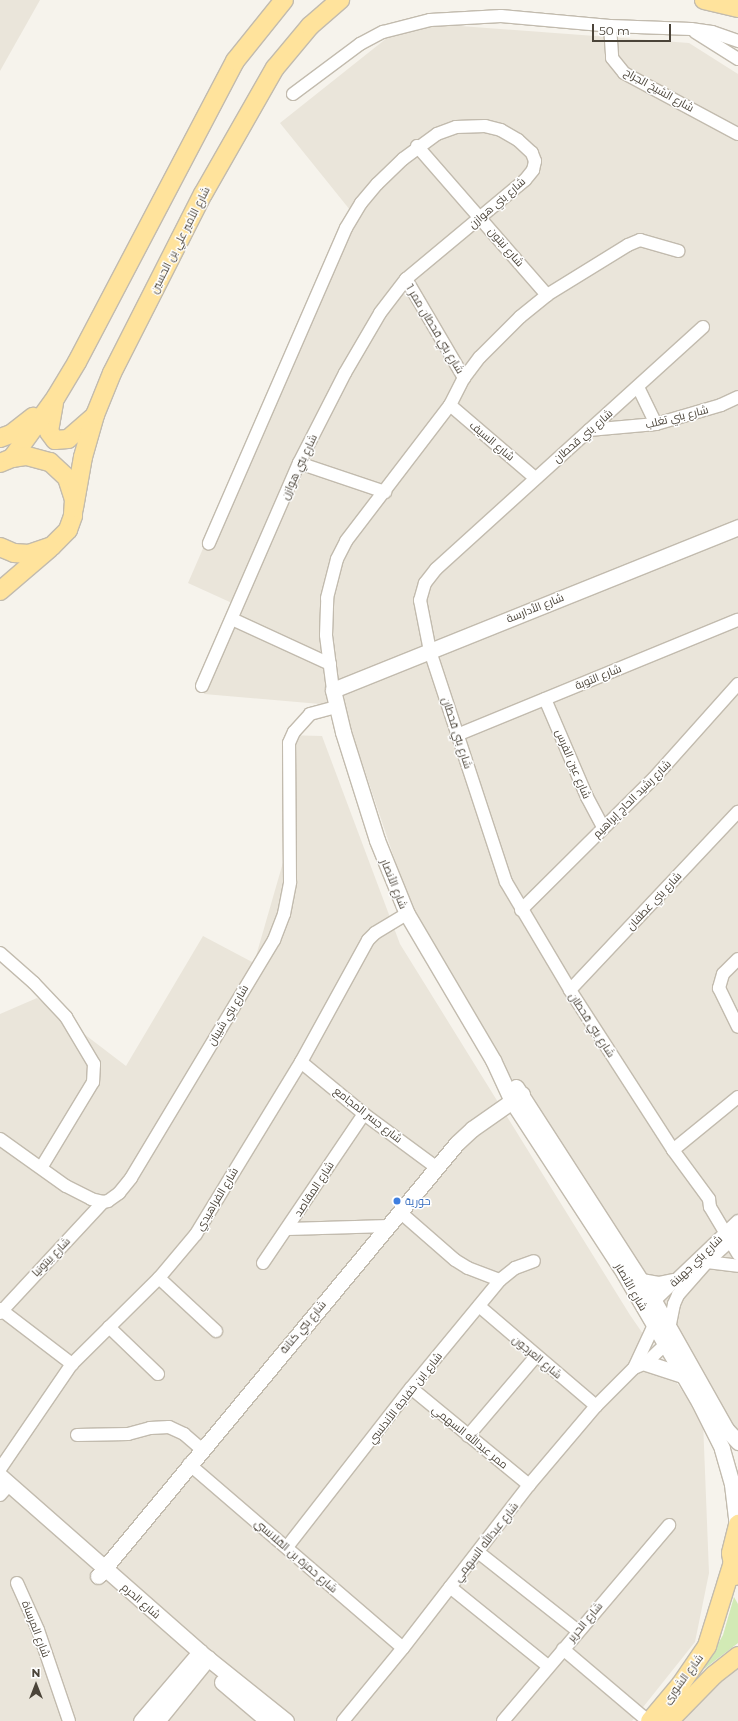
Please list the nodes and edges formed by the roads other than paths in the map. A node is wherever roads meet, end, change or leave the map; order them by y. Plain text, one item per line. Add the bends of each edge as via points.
1 (284, 0) edge
2 (340, 0) edge
3 (704, 0) edge
4 (738, 8) edge
5 (610, 26) junction
6 (691, 29) junction
7 (738, 41) edge
8 (738, 59) edge
9 (293, 94) dead end
10 (738, 134) edge
11 (417, 146) junction
12 (480, 219) junction
13 (678, 251) dead end
14 (406, 279) junction
15 (547, 295) junction
16 (703, 327) dead end
17 (464, 378) junction
18 (638, 387) junction
19 (56, 397) junction
20 (738, 397) edge
21 (450, 405) junction
22 (95, 415) junction
23 (656, 424) junction
24 (589, 430) junction
25 (0, 438) edge
26 (4, 459) edge
27 (299, 463) junction
28 (534, 478) junction
29 (385, 492) junction
30 (74, 508) junction
31 (738, 527) edge
32 (209, 543) dead end
33 (52, 546) junction
34 (0, 547) edge
35 (0, 591) edge
36 (232, 619) junction
37 (738, 620) edge
38 (430, 650) junction
39 (330, 664) junction
40 (738, 684) edge
41 (202, 686) dead end
42 (333, 690) junction
43 (545, 699) junction
44 (336, 707) junction
45 (457, 735) junction
46 (738, 812) edge
47 (603, 827) junction
48 (521, 910) junction
49 (407, 914) junction
50 (0, 954) edge
51 (738, 959) edge
52 (570, 990) junction
53 (738, 1027) edge
54 (301, 1062) junction
55 (738, 1097) edge
56 (517, 1098) junction
57 (364, 1114) junction
58 (0, 1139) edge
59 (673, 1150) junction
60 (436, 1167) junction
61 (41, 1168) junction
62 (103, 1202) junction
63 (400, 1212) junction
64 (389, 1226) junction
65 (288, 1229) junction
66 (603, 1232) junction
67 (734, 1233) edge
68 (738, 1254) edge
69 (534, 1261) dead end
70 (707, 1262) junction
71 (263, 1263) dead end
72 (738, 1266) edge
73 (159, 1278) junction
74 (500, 1280) junction
75 (674, 1280) junction
76 (641, 1281) junction
77 (654, 1301) junction
78 (479, 1306) junction
79 (0, 1311) edge
80 (109, 1327) junction
81 (654, 1327) junction
82 (670, 1329) junction
83 (216, 1330) dead end
84 (666, 1344) junction
85 (536, 1356) junction
86 (72, 1364) junction
87 (640, 1366) junction
88 (158, 1374) dead end
89 (682, 1375) junction
90 (411, 1388) junction
91 (596, 1406) junction
92 (76, 1436) dead end
93 (468, 1436) junction
94 (738, 1442) edge
95 (201, 1449) junction
96 (189, 1464) junction
97 (0, 1469) edge
98 (529, 1485) junction
99 (2, 1488) edge
100 (669, 1525) dead end
101 (738, 1525) edge
102 (287, 1547) junction
103 (478, 1552) junction
104 (732, 1565) junction
105 (100, 1572) junction
106 (17, 1583) dead end
107 (738, 1584) edge
108 (450, 1588) junction
109 (578, 1631) junction
110 (403, 1648) junction
111 (563, 1649) junction
112 (738, 1656) edge
113 (201, 1659) junction
114 (548, 1666) junction
115 (69, 1721) edge
116 (141, 1721) edge
117 (157, 1721) edge
118 (268, 1721) edge
119 (286, 1721) edge
120 (343, 1721) edge
121 (503, 1721) edge
122 (649, 1721) edge
123 (669, 1721) edge

1 - 19 main road via 235,61 96,327
2 - 22 main road, شارع الأمير علي بن الحسين via 310,26 275,68 203,194 112,373
3 - 4 main road
5 - 6 street
5 - 9 street via 501,16 430,20 383,32 360,44
5 - 10 street, شارع الشيخ الجراح via 612,58 624,73
6 - 7 street via 712,32
6 - 8 street
11 - 12 street, شارع نبتون
11 - 12 street, شارع بني هوازن via 437,134 456,127 485,126 512,137 532,153 535,161 533,170
11 - 32 street, شارع بني هوازن via 377,184 346,228
12 - 14 street, شارع بني هوازن
12 - 15 street, شارع نبتون
13 - 15 street via 640,240
14 - 17 street, شارع بني قحطان ممر 1
14 - 27 street, شارع بني هوازن via 380,313 345,373
15 - 17 street via 520,317 480,357
16 - 18 street, شارع بني قحطان
17 - 21 street
18 - 23 street
18 - 24 street, شارع بني قحطان
19 - 22 main road via 49,427 50,436 55,440 68,439
19 - 25 main road via 25,425
19 - 26 main road
20 - 23 street, شارع بني تغلب via 721,405
21 - 28 street, شارع السيف
21 - 29 street
22 - 30 main road, شارع الأمير علي بن الحسين via 83,457
23 - 24 street, شارع بني تغلب
24 - 28 street, شارع بني قحطان
26 - 30 main road via 35,457 56,467 70,485
27 - 29 street
27 - 36 street, شارع بني هوازن
28 - 38 street, شارع بني قحطان via 436,569 425,584 420,600
29 - 39 street via 346,541 330,579 326,635
30 - 33 main road, شارع الأمير علي بن الحسين via 68,530
31 - 38 street, شارع الأدارسة
33 - 34 main road via 29,554 14,553
33 - 35 main road, شارع الأمير علي بن الحسين via 32,566
36 - 39 street
36 - 41 street, شارع بني هوازن
37 - 43 street, شارع التوبة
38 - 42 street, شارع الأدارسة
38 - 45 street, شارع بني قحطان
39 - 42 street
40 - 47 street, شارع رشيد الحاج إبراهيم via 654,778
42 - 44 street, شارع الأنصار
43 - 45 street, شارع التوبة
43 - 47 street, شارع عين الفرس via 587,797
44 - 49 street, شارع الأنصار via 377,840
44 - 62 street, شارع بني شيبان via 310,714 294,732 289,743 290,882 284,914 274,940 132,1178 119,1193
45 - 48 street, شارع بني قحطان via 506,882
46 - 52 street, شارع بني غطفان
47 - 48 street, شارع رشيد الحاج إبراهيم
48 - 52 street, شارع بني قحطان
49 - 54 street, شارع الفراهيدي via 368,940
49 - 56 street, شارع الأنصار
50 - 61 street via 34,983 66,1017 94,1064 93,1082
51 - 53 street via 724,974 719,988
52 - 59 street, شارع بني قحطان
54 - 57 street, شارع جسر المجامع
54 - 73 street, شارع الفراهيدي via 196,1234
55 - 59 street
56 - 60 street, شارع بني كنانة via 472,1129
56 - 66 street, شارع الأنصار
57 - 60 street, شارع جسر المجامع
57 - 65 street, شارع المقاصد
58 - 61 street
59 - 67 street, شارع بني قحطان via 709,1199 716,1203
60 - 63 street, شارع بني كنانة
61 - 62 street via 83,1196
62 - 79 street, شارع بيتونيا
63 - 64 street, شارع بني كنانة
63 - 74 street via 455,1260 468,1268
64 - 65 street
64 - 95 street, شارع بني كنانة
65 - 71 street, شارع المقاصد
66 - 76 street, شارع الأنصار
66 - 81 street, شارع الأنصار
67 - 68 street, شارع بني قحطان
67 - 70 street, شارع بني جهينة
67 - 75 street, شارع بني جهينة
69 - 74 street, شارع ابن خفاجة الأندلسي via 515,1268
70 - 72 street
70 - 82 street, شارع بني جهينة via 678,1295
73 - 80 street, شارع الفراهيدي
73 - 83 street
74 - 78 street, شارع ابن خفاجة الأندلسي
75 - 76 street via 658,1284
75 - 77 street, شارع بني جهينة
76 - 77 street, شارع الأنصار
77 - 81 street, شارع عبدالله السهمي
77 - 82 street, شارع الأنصار
78 - 85 street, شارع العرجون
78 - 90 street, شارع ابن خفاجة الأندلسي
79 - 86 street
80 - 86 street, شارع الفراهيدي
80 - 88 street
81 - 84 street, شارع الأنصار
81 - 87 street, شارع عبدالله السهمي
82 - 84 street
82 - 94 street, شارع الأنصار via 726,1429
84 - 87 street, شارع عبدالله السهمي
84 - 89 street, شارع الأنصار
85 - 91 street, شارع العرجون
85 - 93 street
86 - 97 street, شارع الفراهيدي
87 - 89 street
87 - 91 street, شارع عبدالله السهمي
89 - 101 street, شارع الأنصار via 722,1448 732,1484
90 - 93 street, ممر عبدالله السهمي
90 - 102 street, شارع ابن خفاجة الأندلسي
91 - 98 street, شارع عبدالله السهمي
92 - 95 street via 128,1434 150,1428 169,1427 184,1434
93 - 98 street, ممر عبدالله السهمي
95 - 96 street, شارع بني كنانة
96 - 102 street, شارع حمزة بن القلانسي
96 - 105 street, شارع بني كنانة
98 - 103 street, شارع عبدالله السهمي
99 - 105 street, شارع الحرم
100 - 109 street, شارع الحرير
101 - 104 main road via 732,1545
102 - 110 street, شارع حمزة بن القلانسي
103 - 108 street, شارع عبدالله السهمي
103 - 109 street
104 - 107 main road
104 - 122 main road, شارع الشورى via 707,1646 681,1684
105 - 113 street, شارع الحرم
106 - 115 street, شارع المرساة via 38,1630
108 - 110 street, شارع عبدالله السهمي
108 - 114 street
109 - 111 street, شارع الحرير
110 - 120 street, شارع عبدالله السهمي
111 - 114 street, شارع الحرير
111 - 122 street
112 - 123 main road, شارع الشورى via 714,1675
113 - 116 street
113 - 117 street
113 - 118 street, شارع الحرم
113 - 119 street, شارع الحرم
114 - 121 street, شارع الحرير

